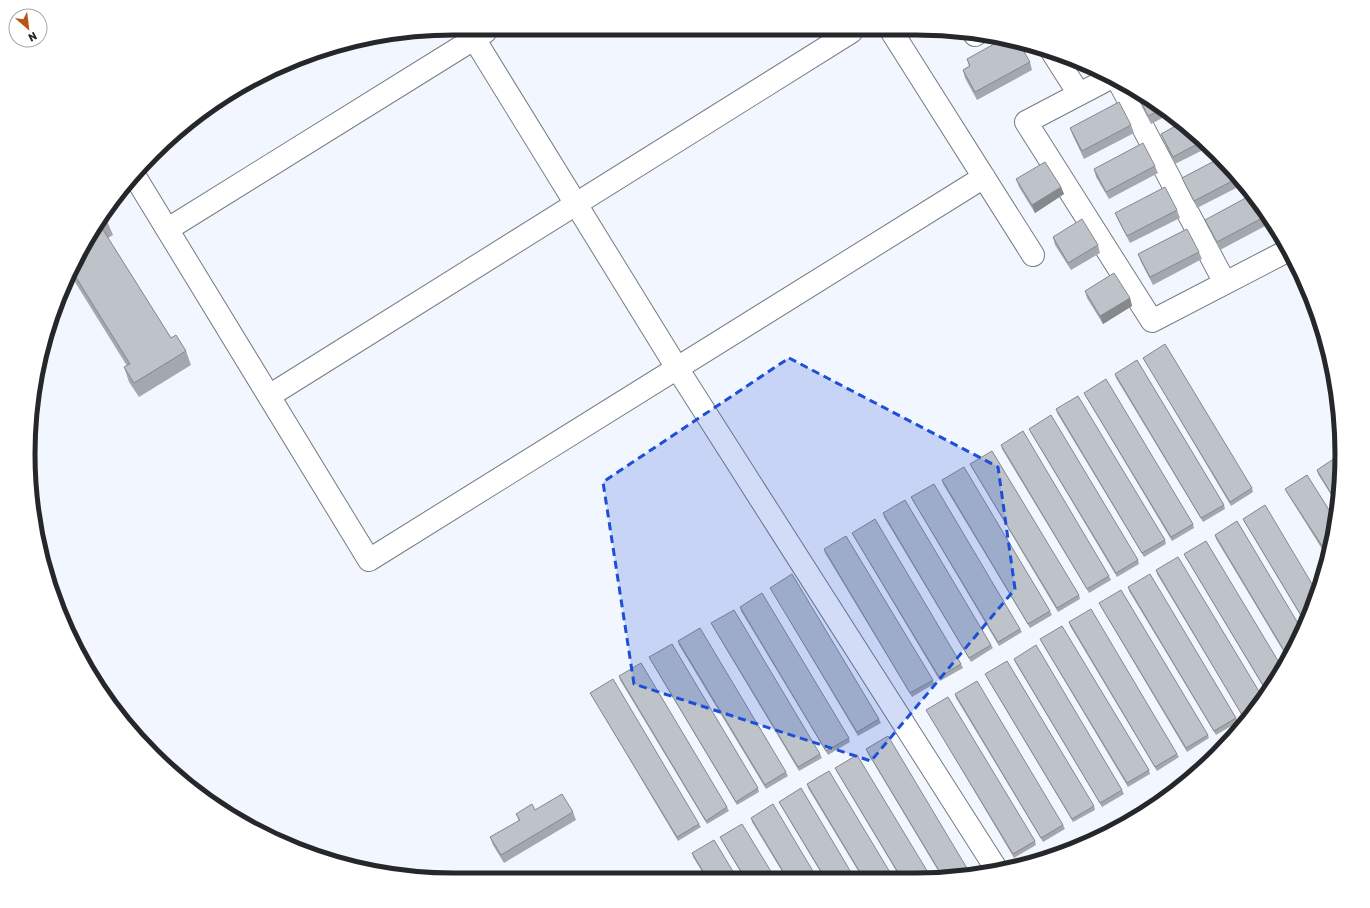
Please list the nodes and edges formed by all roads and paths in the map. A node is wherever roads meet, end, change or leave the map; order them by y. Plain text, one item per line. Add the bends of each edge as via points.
1 (474, 35) edge
2 (477, 35) edge
3 (846, 35) edge
4 (894, 35) edge
5 (1057, 59) edge
6 (1106, 80) edge
7 (1123, 89) edge
8 (1079, 94) junction
9 (984, 177) junction
10 (137, 180) edge
11 (576, 204) junction
12 (168, 229) junction
13 (1283, 253) edge
14 (1033, 255) dead end
15 (1225, 283) junction
16 (677, 368) junction
17 (269, 396) junction
18 (994, 866) edge

1 - 12 street
2 - 11 street
3 - 11 street
4 - 9 street
5 - 8 street
6 - 8 street
7 - 15 street
8 - 15 street via 1026,122 1152,321
9 - 14 street
9 - 16 street
10 - 12 street
11 - 16 street
11 - 17 street
12 - 17 street
13 - 15 street
16 - 17 street via 369,560
16 - 18 street

